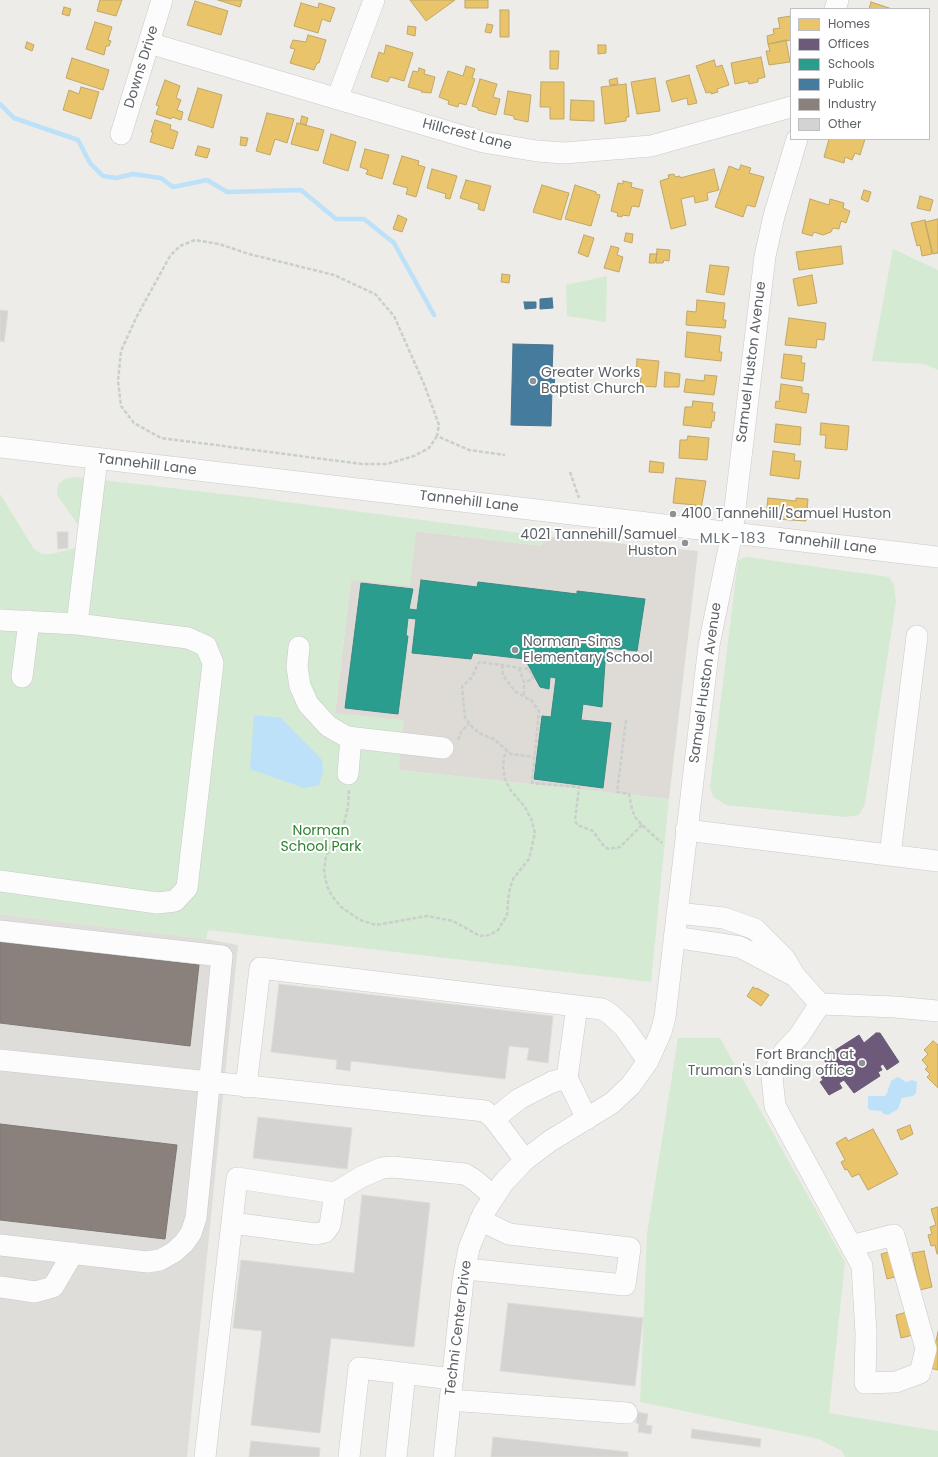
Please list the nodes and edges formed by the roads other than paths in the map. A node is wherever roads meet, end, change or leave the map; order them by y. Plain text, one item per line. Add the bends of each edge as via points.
1 (162, 0) edge
2 (374, 0) edge
3 (149, 43) junction
4 (337, 99) junction
5 (790, 107) edge
6 (121, 134) dead end
7 (797, 140) edge
8 (0, 447) edge
9 (97, 459) junction
10 (732, 533) junction
11 (938, 557) edge
12 (0, 620) edge
13 (29, 621) junction
14 (77, 624) junction
15 (917, 636) dead end
16 (300, 647) dead end
17 (22, 677) dead end
18 (352, 737) junction
19 (443, 748) dead end
20 (348, 774) road end
21 (686, 830) junction
22 (890, 855) junction
23 (938, 861) edge
24 (0, 881) edge
25 (677, 913) junction
26 (0, 931) edge
27 (674, 937) junction
28 (795, 976) junction
29 (820, 1004) junction
30 (577, 1006) junction
31 (938, 1012) edge
32 (665, 1017) joint
33 (0, 1060) edge
34 (648, 1061) junction
35 (567, 1078) junction
36 (210, 1083) junction
37 (246, 1087) junction
38 (494, 1119) junction
39 (587, 1119) junction
40 (525, 1160) junction
41 (335, 1192) junction
42 (493, 1196) junction
43 (480, 1220) junction
44 (232, 1223) junction
45 (0, 1244) edge
46 (851, 1246) junction
47 (73, 1253) junction
48 (466, 1269) junction
49 (0, 1287) edge
50 (405, 1374) junction
51 (453, 1379) junction
52 (450, 1400) junction
53 (627, 1413) dead end
54 (205, 1457) edge
55 (349, 1457) edge
56 (396, 1457) edge
57 (444, 1457) edge

1 - 3 street, Downs Drive
2 - 4 street
3 - 4 street, Hillcrest Lane
3 - 6 street, Downs Drive
4 - 5 street, Hillcrest Lane via 483,142 564,154 651,146
7 - 10 street, Samuel Huston Avenue via 765,256
8 - 9 street, Tannehill Lane
9 - 10 street, Tannehill Lane
9 - 14 street
10 - 11 street, Tannehill Lane
10 - 21 street, Samuel Huston Avenue via 709,645
12 - 13 street
13 - 14 street
13 - 17 street
14 - 24 street via 188,638 206,646 213,663 187,888 175,901 157,903
15 - 22 street
16 - 18 street via 297,667 300,686 308,704 328,726 347,737
18 - 19 street
18 - 20 street
21 - 22 street
21 - 25 street, Samuel Huston Avenue
22 - 23 street
25 - 27 street, Samuel Huston Avenue
25 - 28 street via 724,918 755,929 785,958
26 - 36 street via 222,956
27 - 28 street via 740,947
27 - 32 street, Samuel Huston Avenue
28 - 29 street
29 - 31 street via 895,1007
29 - 46 street via 799,1036 784,1052 772,1077 775,1106
30 - 34 street via 602,1009 610,1014 624,1027
30 - 35 street
30 - 37 street via 260,968
32 - 34 street, Techni Center Drive via 656,1046
33 - 36 street
34 - 39 street, Techni Center Drive via 625,1092
35 - 38 street via 552,1082 519,1100
35 - 39 street
36 - 37 street
36 - 47 street via 196,1218 184,1243 160,1260 146,1262
37 - 38 street via 485,1111
38 - 40 street
39 - 40 street, Techni Center Drive
40 - 42 street, Techni Center Drive
41 - 42 street via 361,1176 392,1167 465,1174
41 - 44 street via 330,1224 326,1232 316,1234
41 - 44 street via 237,1178
42 - 43 street, Techni Center Drive
43 - 48 street, Techni Center Drive via 469,1248
43 - 48 street via 509,1234 630,1248 625,1285
44 - 54 street
45 - 47 street
46 - 46 street via 862,1266 866,1333 865,1383 896,1382 920,1373 926,1349 894,1235
47 - 49 street via 53,1287 35,1292
48 - 51 street, Techni Center Drive
50 - 51 street
50 - 55 street via 359,1368
50 - 56 street
51 - 52 street, Techni Center Drive
52 - 53 street
52 - 57 street, Techni Center Drive

